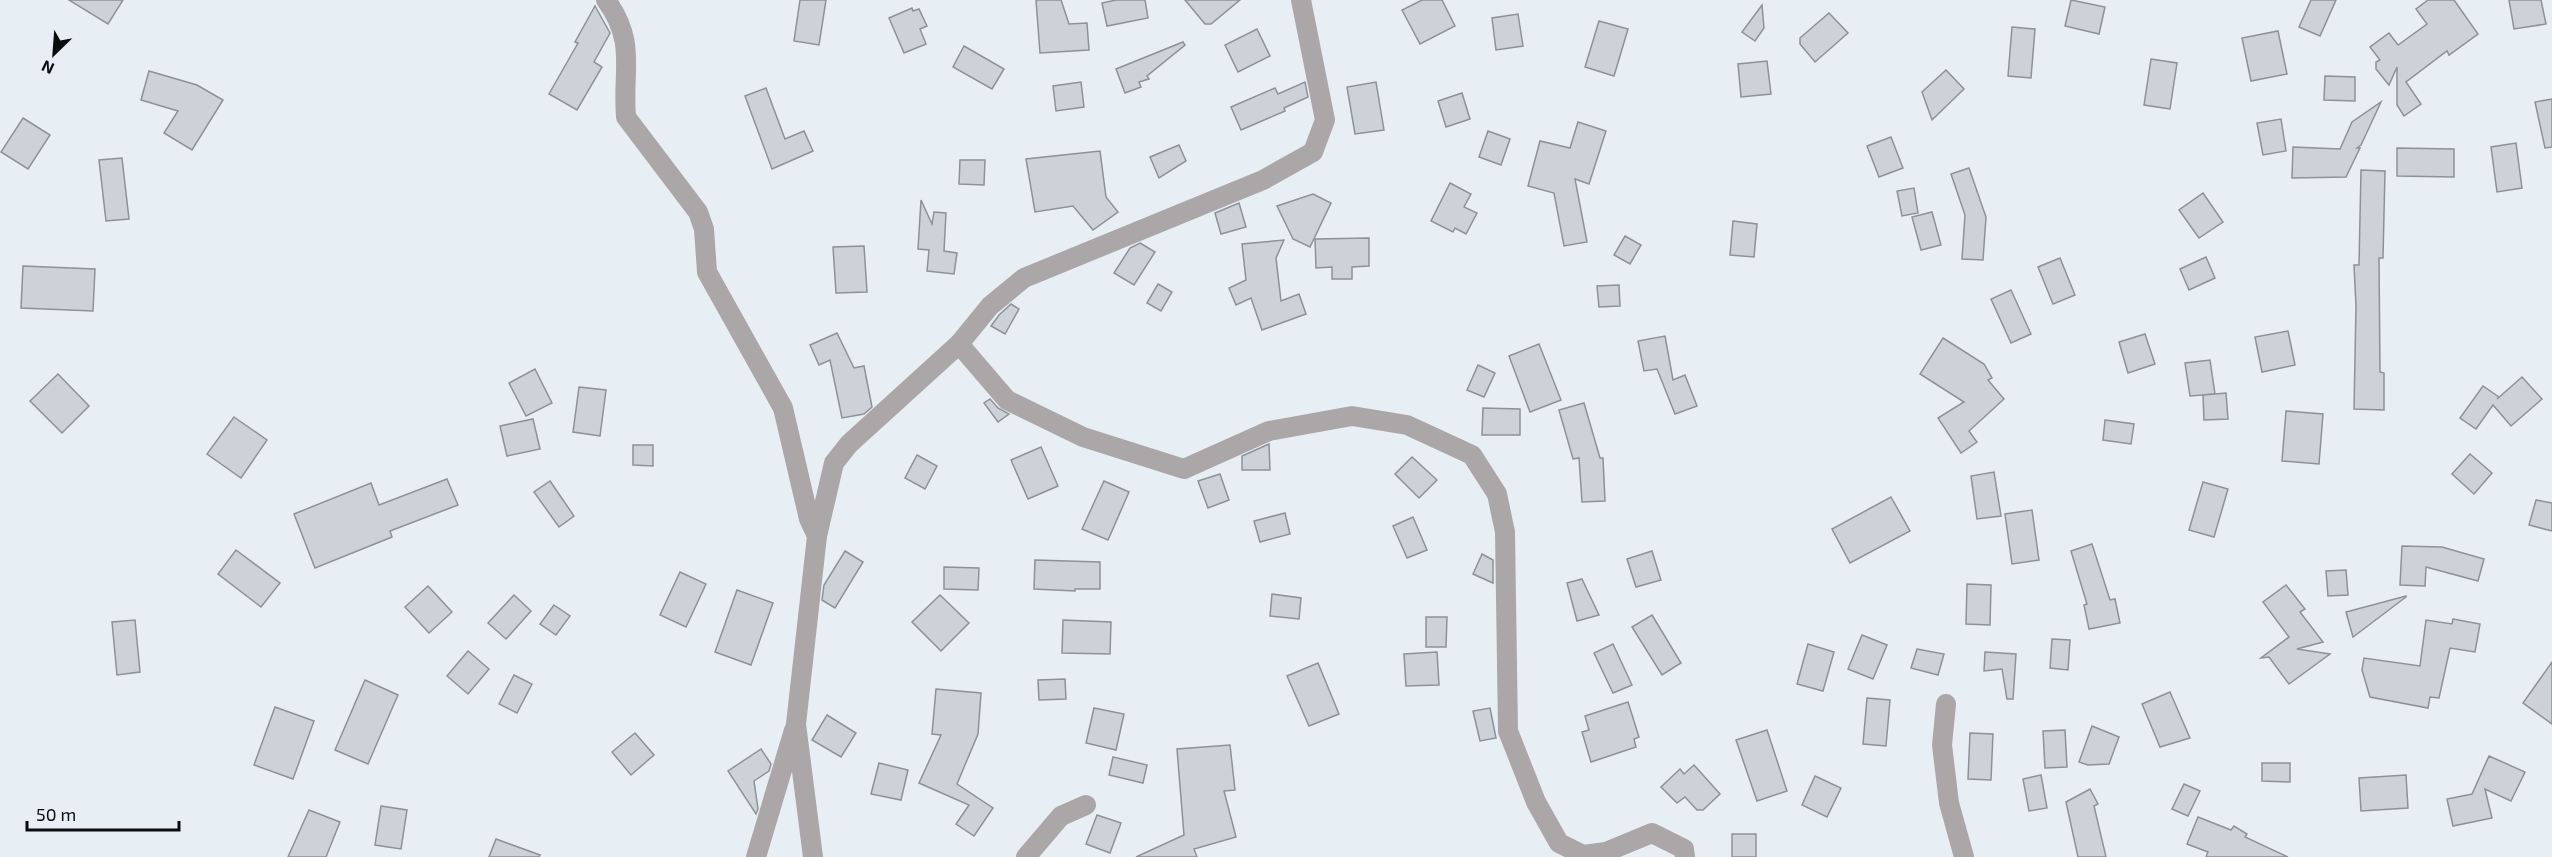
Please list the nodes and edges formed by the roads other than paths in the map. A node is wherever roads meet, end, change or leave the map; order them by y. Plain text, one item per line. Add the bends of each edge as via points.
1 (606, 0) edge
2 (1301, 0) edge
3 (959, 344) junction
4 (817, 536) junction
5 (1946, 704) dead end
6 (796, 724) junction
7 (1086, 805) dead end
8 (756, 857) edge
9 (813, 857) edge
10 (1026, 857) edge
11 (1685, 857) edge
12 (1965, 857) edge

1 - 4 street via 623,26 627,55 626,117 699,212 707,272 783,408 809,519
2 - 3 street via 1325,120 1313,152 1263,180 1024,278 990,306
3 - 4 street via 849,444 834,463
3 - 11 street via 1007,400 1083,437 1184,469 1269,431 1352,416 1407,425 1472,454 1497,494 1505,532 1508,731 1536,802 1559,843 1583,855 1606,852 1652,833 1684,849
4 - 6 street
5 - 12 street via 1942,745 1949,803
6 - 8 street
6 - 9 street
7 - 10 street via 1062,816

